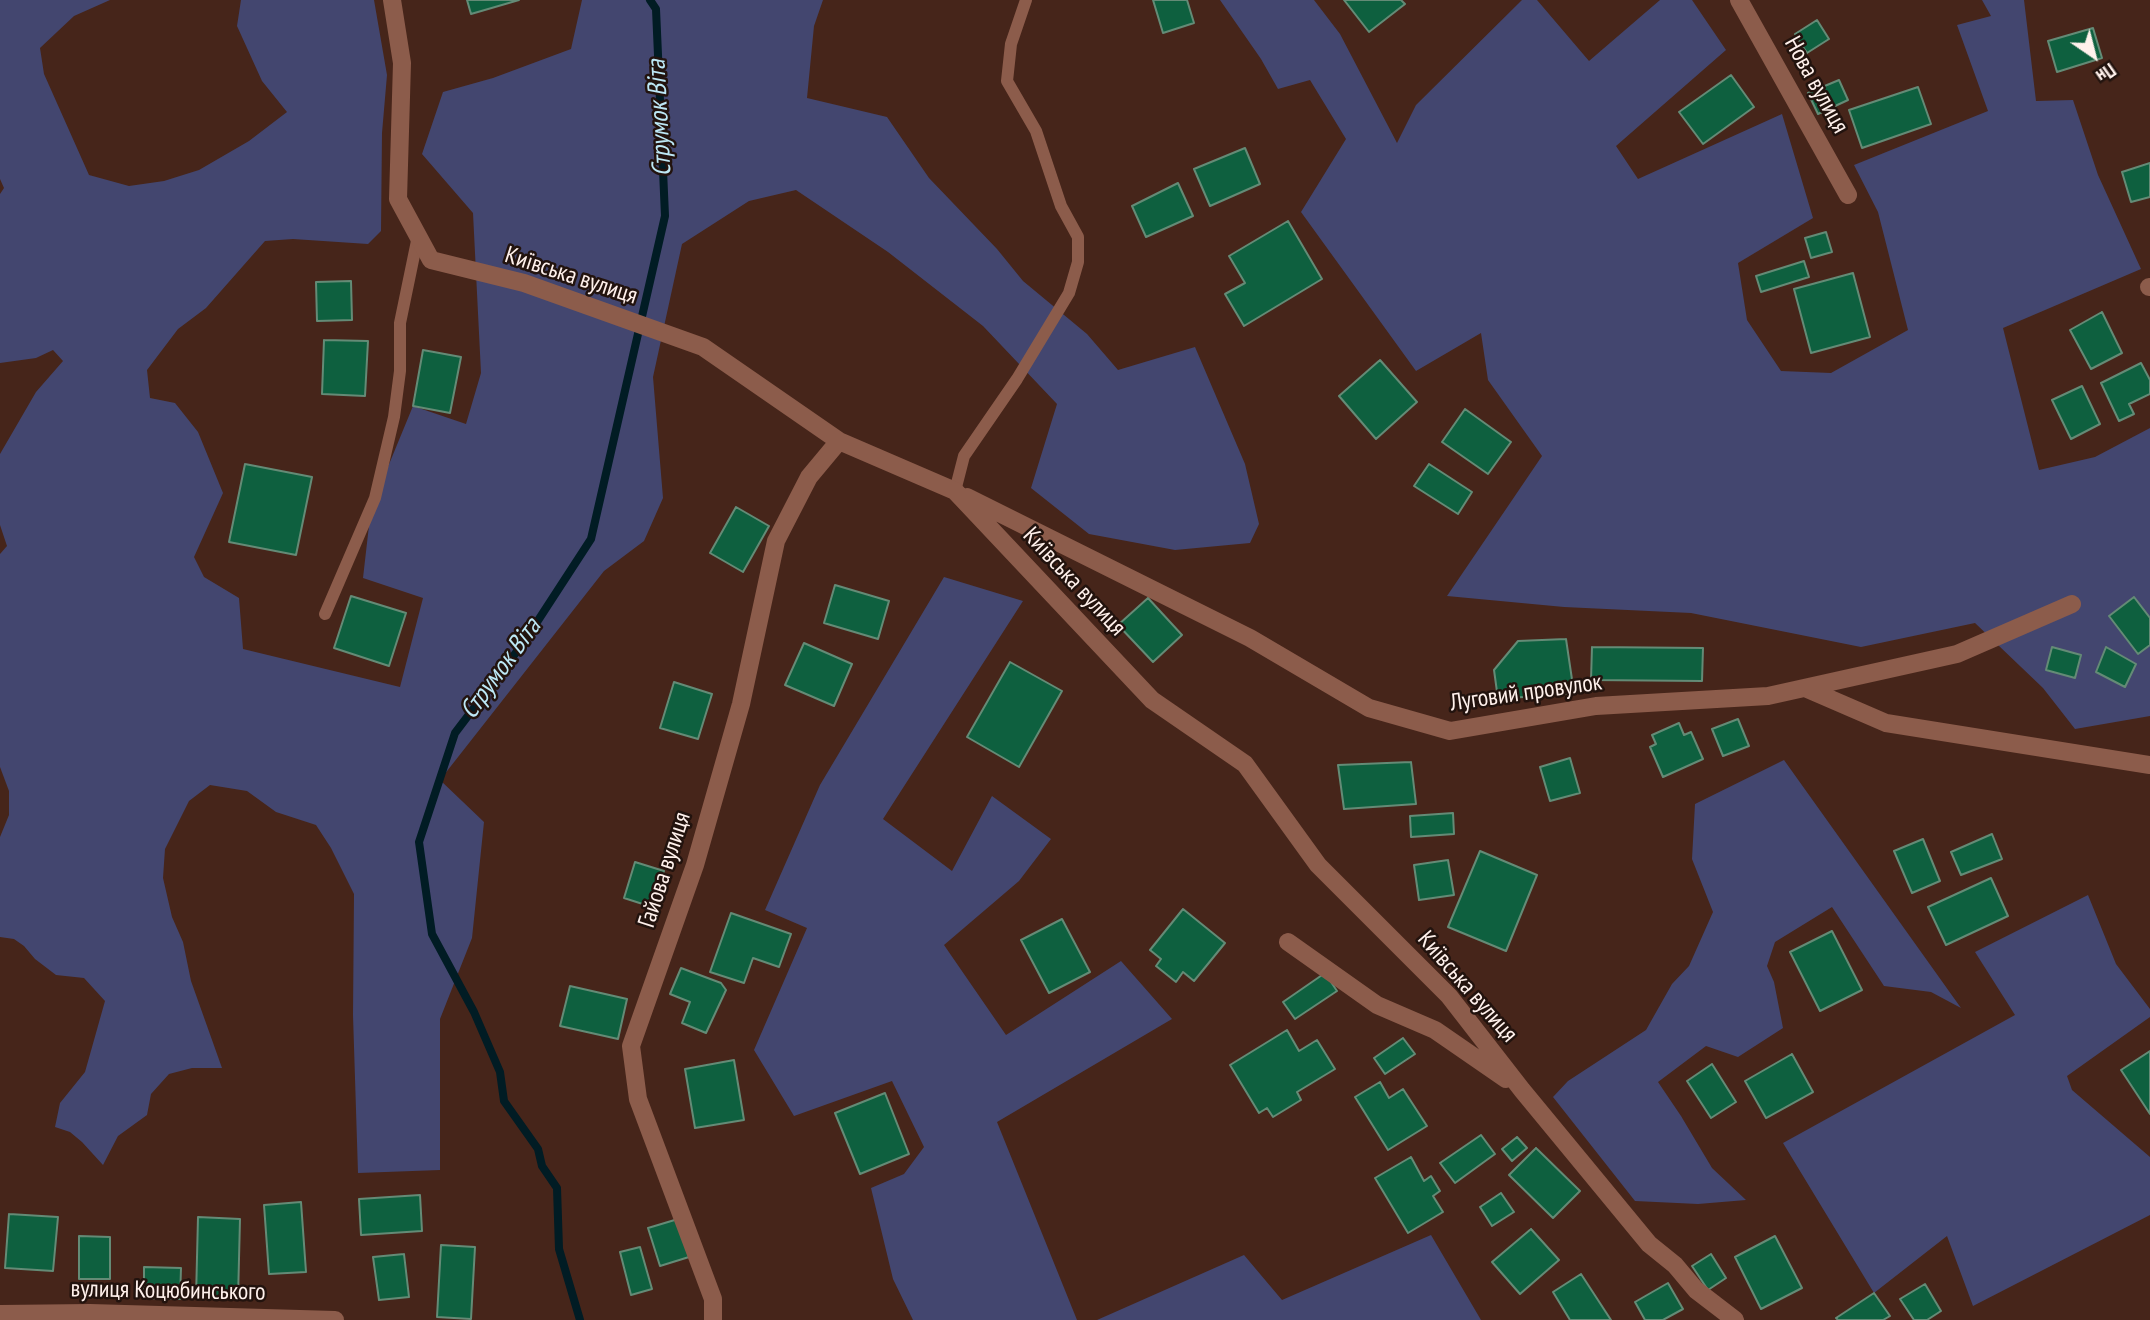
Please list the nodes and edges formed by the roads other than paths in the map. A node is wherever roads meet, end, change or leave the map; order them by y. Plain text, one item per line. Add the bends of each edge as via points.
1 (392, 0) edge
2 (1026, 0) edge
3 (1739, 0) edge
4 (1848, 195) dead end
5 (418, 236) junction
6 (839, 441) junction
7 (955, 491) junction
8 (2072, 604) dead end
9 (325, 614) dead end
10 (1805, 688) junction
11 (2150, 765) edge
12 (1287, 942) dead end
13 (1521, 1090) junction
14 (0, 1314) edge
15 (335, 1320) edge
16 (713, 1320) edge
17 (1735, 1320) edge

1 - 5 street, Київська вулиця via 402,63 398,199
2 - 7 lane via 1011,44 1007,80 1036,131 1061,206 1078,237 1078,262 1069,293 964,456
3 - 4 street, Нова вулиця
5 - 6 street, Київська вулиця via 431,260 524,283 703,347
5 - 9 lane via 400,323 394,417 375,498
6 - 7 street, Київська вулиця
6 - 16 street, Гайова вулиця via 809,477 776,541 741,704 699,852 631,1046 638,1099 713,1299
7 - 10 street, Луговий провулок via 1250,638 1369,708 1450,731 1596,706 1768,696
7 - 13 street, Київська вулиця via 1152,699 1245,764 1318,865 1448,996
8 - 10 street, Луговий провулок via 1958,654
10 - 11 street via 1886,723
12 - 13 street via 1377,1005 1435,1030
13 - 17 street, Київська вулиця via 1649,1244
14 - 15 street, вулиця Коцюбинського

